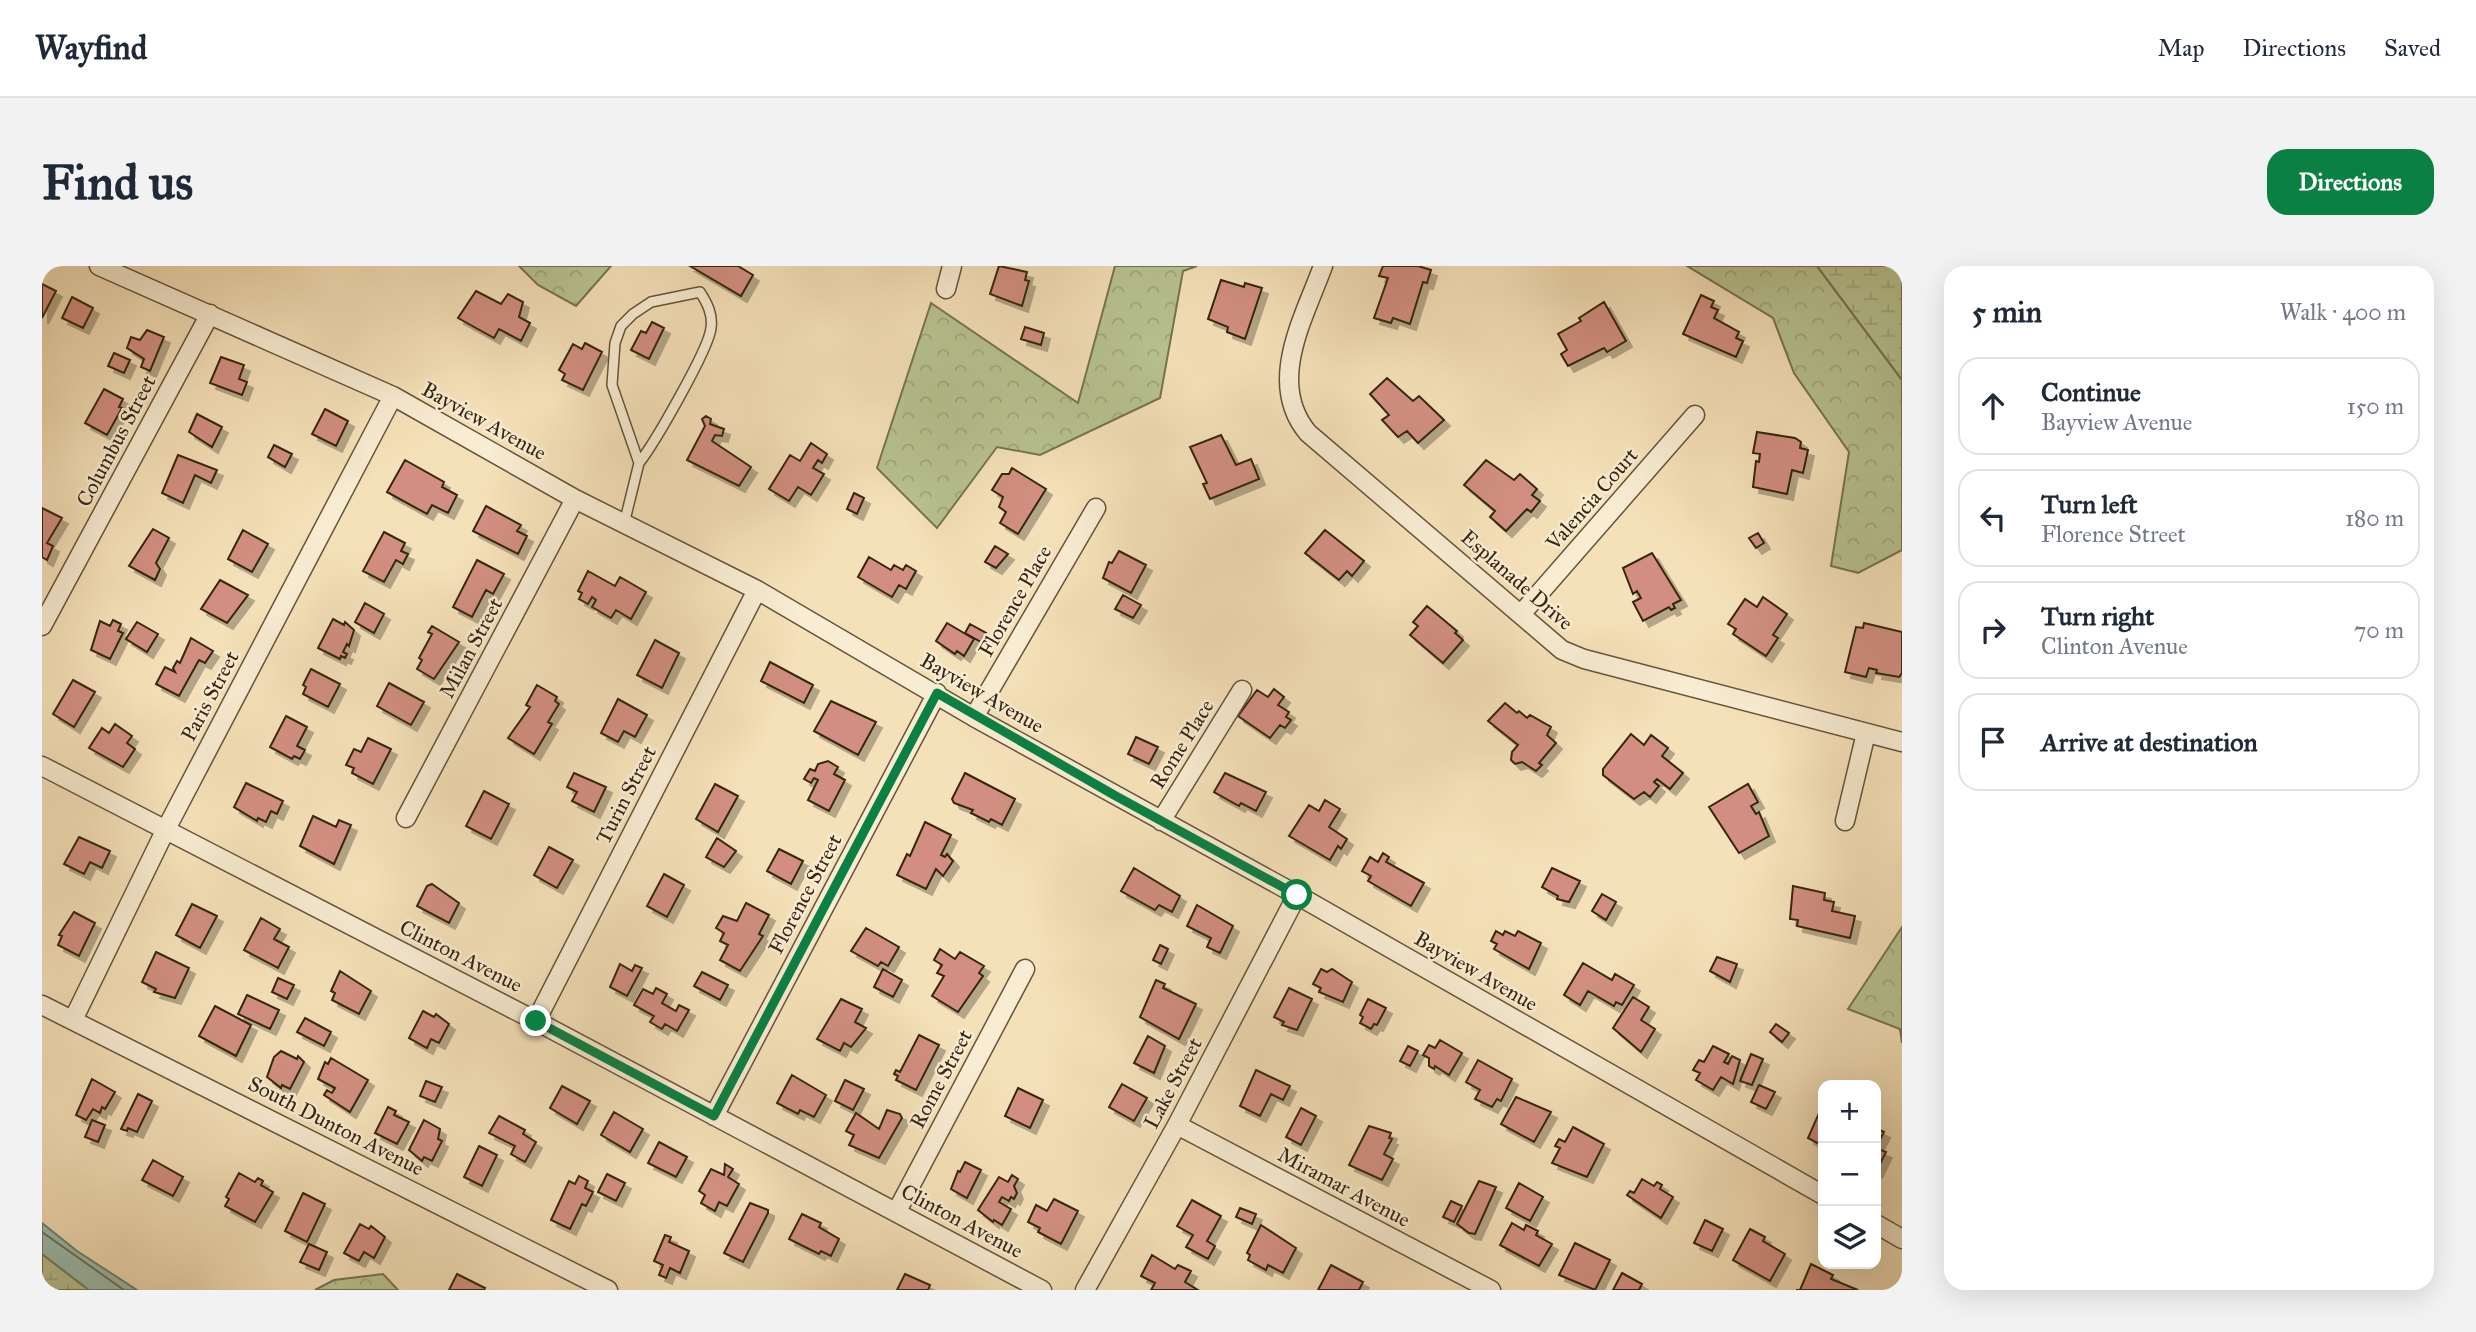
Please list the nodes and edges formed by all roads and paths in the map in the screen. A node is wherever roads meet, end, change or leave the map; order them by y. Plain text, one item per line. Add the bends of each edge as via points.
1 (99, 266) edge
2 (952, 266) edge
3 (1323, 266) edge
4 (946, 289) dead end
5 (210, 314) junction
6 (393, 397) junction
7 (1695, 415) dead end
8 (639, 463) junction
9 (575, 499) junction
10 (1096, 509) dead end
11 (624, 524) junction
12 (757, 590) junction
13 (1522, 613) junction
14 (42, 626) edge
15 (1242, 690) dead end
16 (937, 693) junction
17 (974, 717) junction
18 (1866, 733) junction
19 (1902, 742) edge
20 (42, 766) edge
21 (406, 818) dead end
22 (1161, 821) junction
23 (1845, 821) dead end
24 (164, 831) junction
25 (1297, 895) junction
26 (1025, 968) dead end
27 (42, 1005) edge
28 (73, 1020) junction
29 (536, 1021) junction
30 (714, 1116) junction
31 (1177, 1125) junction
32 (1818, 1192) edge
33 (897, 1211) junction
34 (1881, 1227) edge
35 (1902, 1239) edge
36 (608, 1290) edge
37 (1042, 1290) edge
38 (1085, 1290) edge
39 (1491, 1290) edge

1 - 5 street, Bayview Avenue
2 - 4 street
3 - 13 street, Esplanade Drive via 1287,380 1297,419
5 - 6 street, Bayview Avenue
5 - 14 street, Columbus Street
6 - 9 street, Bayview Avenue
6 - 24 street, Paris Street
7 - 13 street, Valencia Court
8 - 8 lane via 612,385 615,342 621,326 652,302 700,292 709,306 711,329
8 - 11 lane
9 - 11 street, Bayview Avenue
9 - 21 street, Milan Street
10 - 17 street, Florence Place
11 - 12 street, Bayview Avenue
12 - 16 street, Bayview Avenue
12 - 29 street, Turin Street
13 - 18 street, Esplanade Drive via 1562,650 1584,659
15 - 22 street, Rome Place
16 - 17 street, Bayview Avenue
16 - 30 street, Florence Street
17 - 22 street, Bayview Avenue
18 - 19 street, Esplanade Drive
18 - 23 street
20 - 24 street, Clinton Avenue
22 - 25 street, Bayview Avenue
24 - 28 street, Paris Street
24 - 29 street, Clinton Avenue
25 - 31 street, Lake Street
25 - 32 street, Bayview Avenue
26 - 33 street, Rome Street
27 - 28 street, South Dunton Avenue
28 - 36 street, South Dunton Avenue
29 - 30 street, Clinton Avenue
30 - 33 street, Clinton Avenue
31 - 38 street, Lake Street
31 - 39 street, Miramar Avenue
33 - 37 street, Clinton Avenue
34 - 35 street

